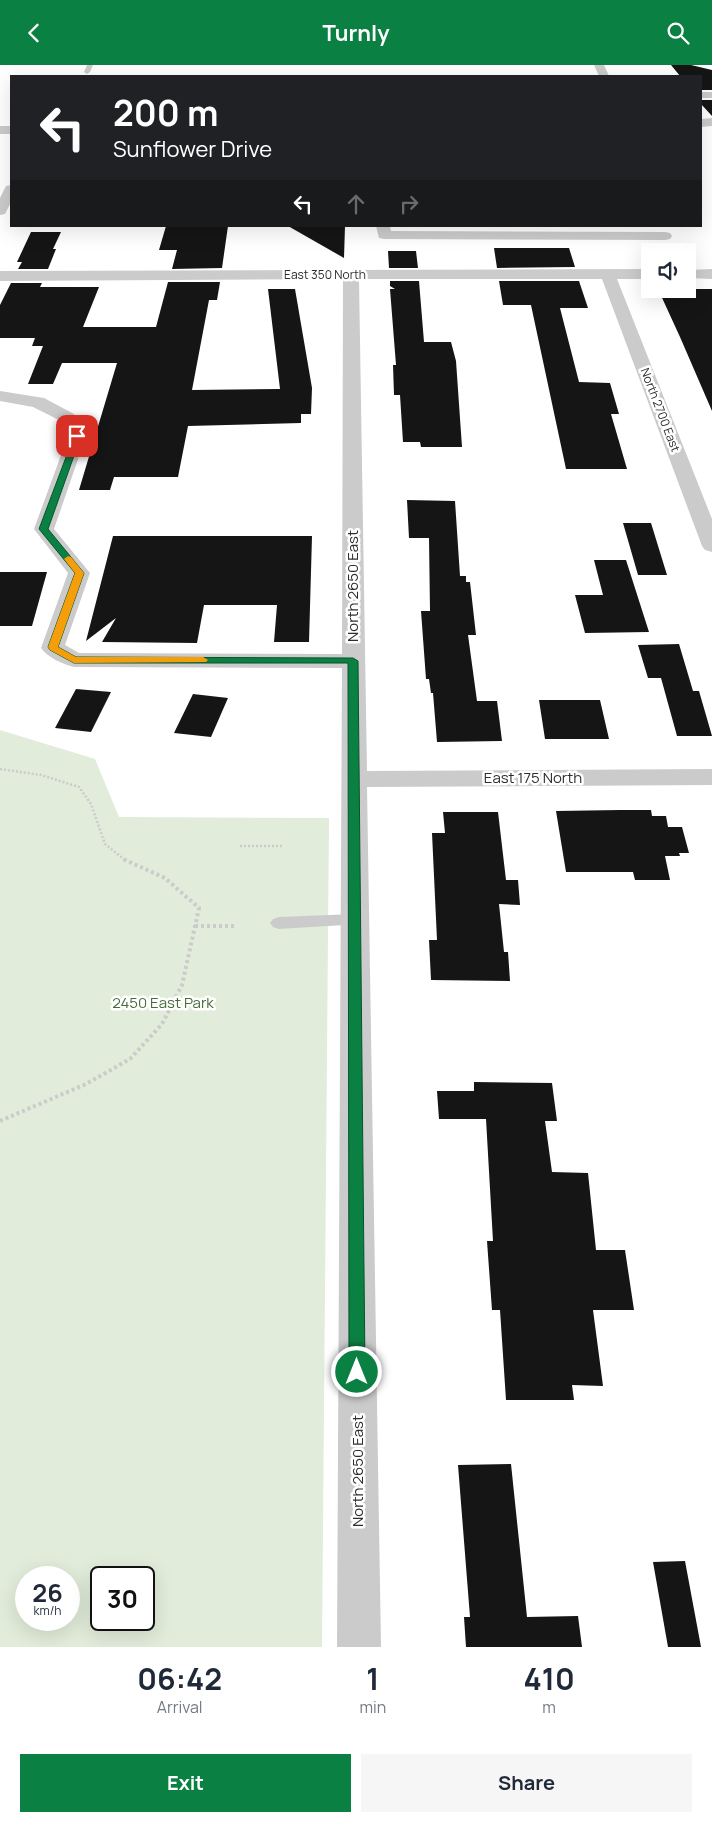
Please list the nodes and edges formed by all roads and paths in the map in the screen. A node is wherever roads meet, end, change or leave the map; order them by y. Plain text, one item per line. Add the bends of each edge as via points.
1 (10, 191) edge
2 (0, 211) edge
3 (383, 231) edge
4 (663, 231) edge
5 (670, 243) edge
6 (608, 274) junction
7 (641, 274) edge
8 (696, 274) edge
9 (712, 274) edge
10 (351, 275) junction
11 (0, 276) edge
12 (0, 396) edge
13 (712, 546) edge
14 (353, 661) junction
15 (0, 769) edge
16 (712, 777) edge
17 (354, 779) junction
18 (240, 846) dead end
19 (283, 846) dead end
20 (355, 920) junction
21 (279, 923) dead end
22 (195, 926) junction
23 (235, 926) dead end
24 (0, 1121) edge
25 (359, 1647) edge

1 - 2 street
3 - 4 street
4 - 5 street
6 - 7 street, East 350 North
6 - 10 street, East 350 North
6 - 13 street, North 2700 East
8 - 9 street
10 - 11 street, East 350 North
10 - 14 street, North 2650 East
12 - 14 street via 38,402 68,418 77,436 44,529 79,573 53,647 74,660
14 - 17 street, North 2650 East
15 - 22 path via 41,775 79,787 91,803 105,845 126,862 165,877 199,908
16 - 17 street, East 175 North
17 - 20 street, North 2650 East
18 - 19 path
20 - 21 lane
20 - 25 street, North 2650 East
22 - 23 path
22 - 24 path via 182,985 162,1024 130,1059 86,1084

